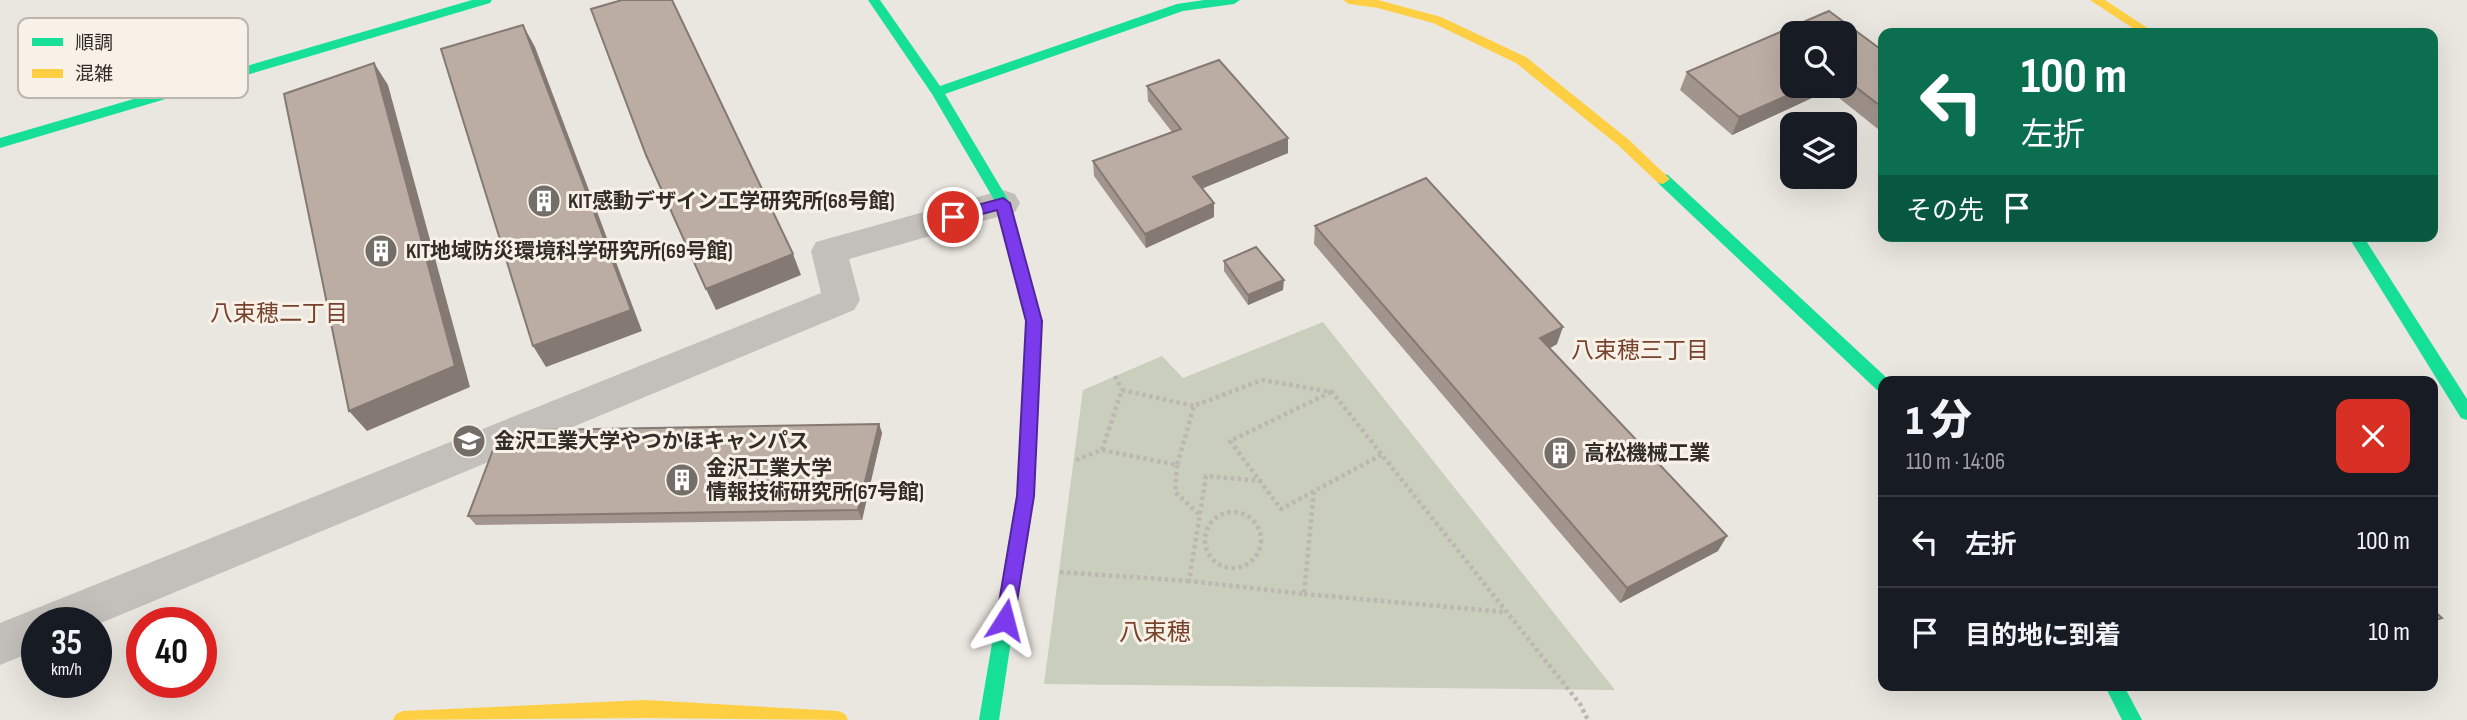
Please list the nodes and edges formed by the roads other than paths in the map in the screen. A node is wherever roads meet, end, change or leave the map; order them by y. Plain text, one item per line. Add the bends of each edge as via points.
1 (486, 0) edge
2 (874, 0) edge
3 (1234, 0) edge
4 (1349, 0) edge
5 (2096, 0) edge
6 (2141, 28) edge
7 (248, 70) edge
8 (937, 92) junction
9 (153, 98) edge
10 (0, 143) edge
11 (1003, 203) junction
12 (2359, 242) edge
13 (1878, 380) edge
14 (2466, 410) edge
15 (91, 607) edge
16 (21, 635) edge
17 (0, 644) edge
18 (2117, 691) edge
19 (402, 720) edge
20 (838, 720) edge
21 (989, 720) edge
22 (2132, 720) edge

1 - 7 street
2 - 8 street
3 - 8 street via 1181,7
4 - 13 street via 1437,20 1521,60 1624,143
5 - 6 street
8 - 11 street
9 - 10 street
11 - 15 street via 829,251 841,300
11 - 21 street via 1034,321 1025,496
12 - 14 street
16 - 17 street
18 - 22 street
19 - 20 street via 645,709

